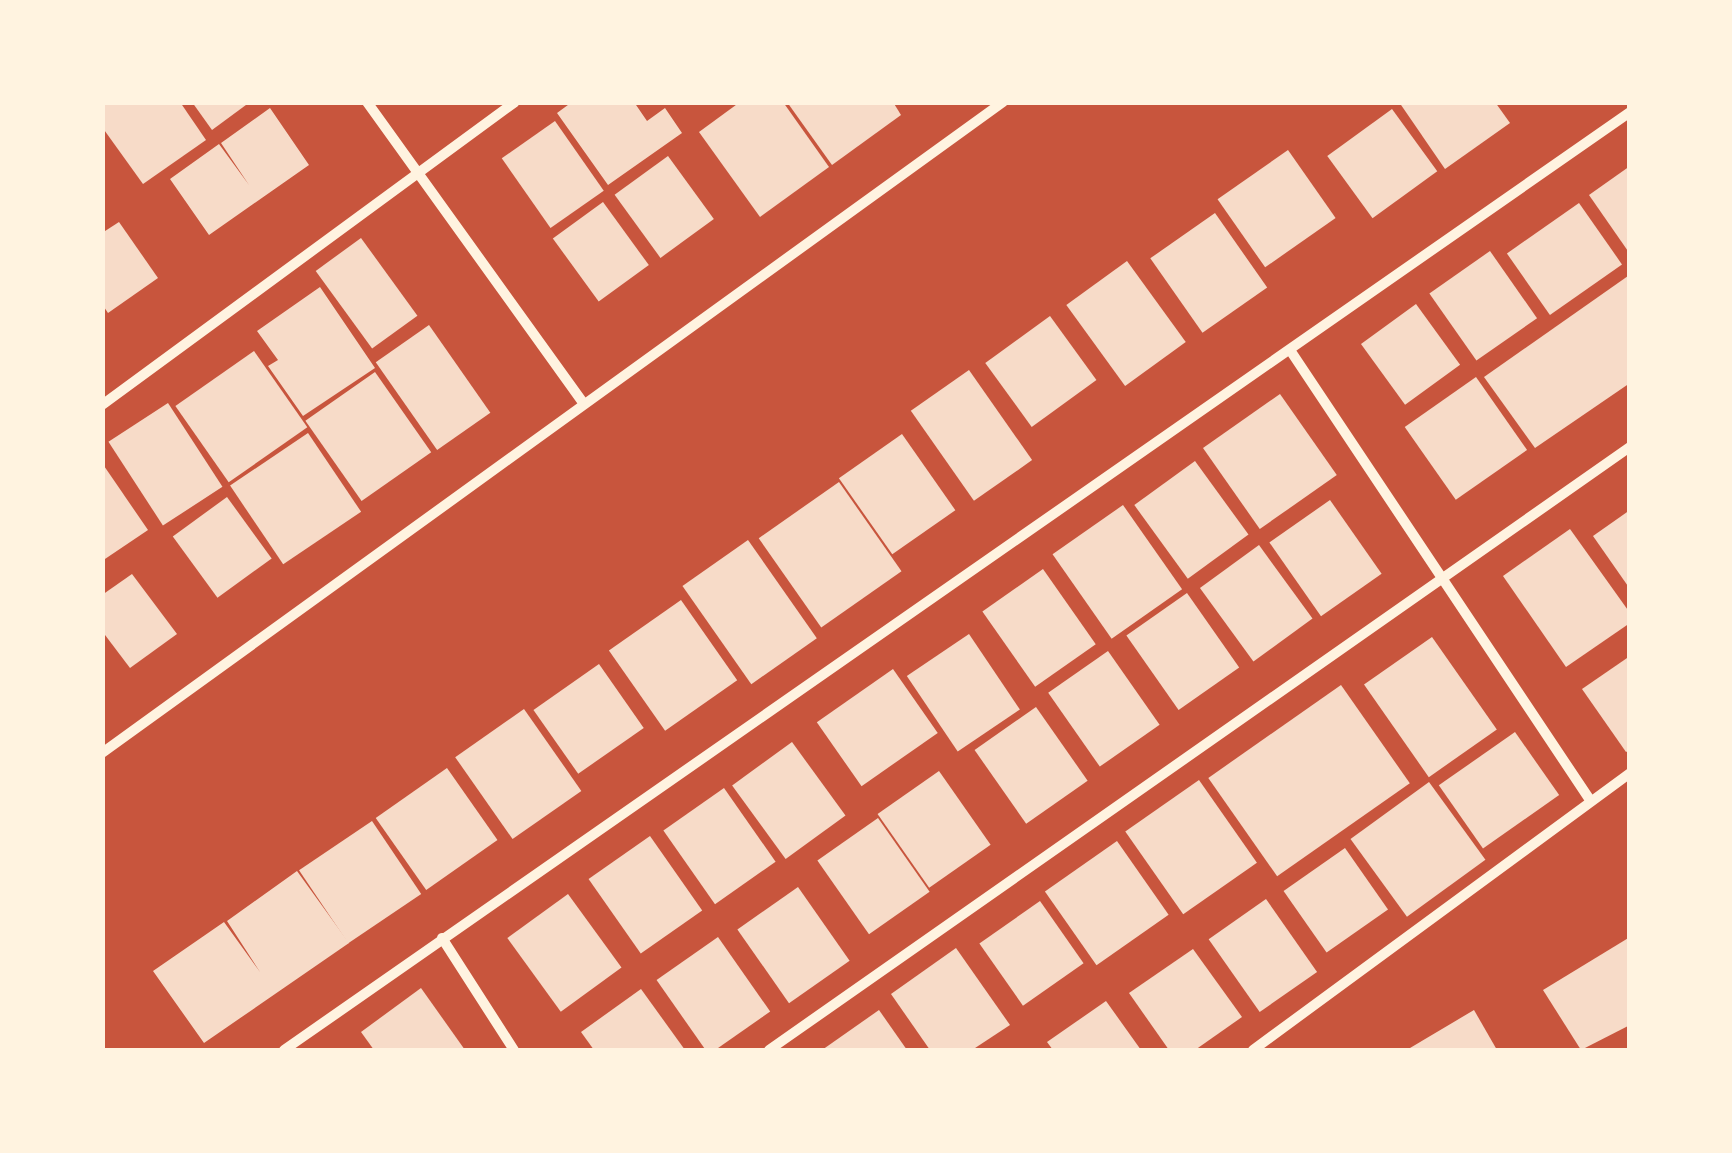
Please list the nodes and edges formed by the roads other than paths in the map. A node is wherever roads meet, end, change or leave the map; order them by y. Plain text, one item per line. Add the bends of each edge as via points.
1 (367, 102) edge
2 (514, 102) edge
3 (1004, 102) edge
4 (1630, 112) edge
5 (416, 173) junction
6 (1290, 350) junction
7 (583, 403) junction
8 (102, 405) edge
9 (1630, 447) edge
10 (1441, 581) junction
11 (102, 753) edge
12 (1630, 773) edge
13 (1590, 800) junction
14 (442, 938) junction
15 (284, 1050) edge
16 (514, 1050) edge
17 (769, 1050) edge
18 (1253, 1050) edge

1 - 5 street
2 - 5 street
3 - 7 street
4 - 6 street
5 - 7 street
5 - 8 street
6 - 10 street
6 - 14 street
7 - 11 street
9 - 10 street
10 - 13 street
10 - 17 street
12 - 13 street
13 - 18 street
14 - 15 street
14 - 16 street

